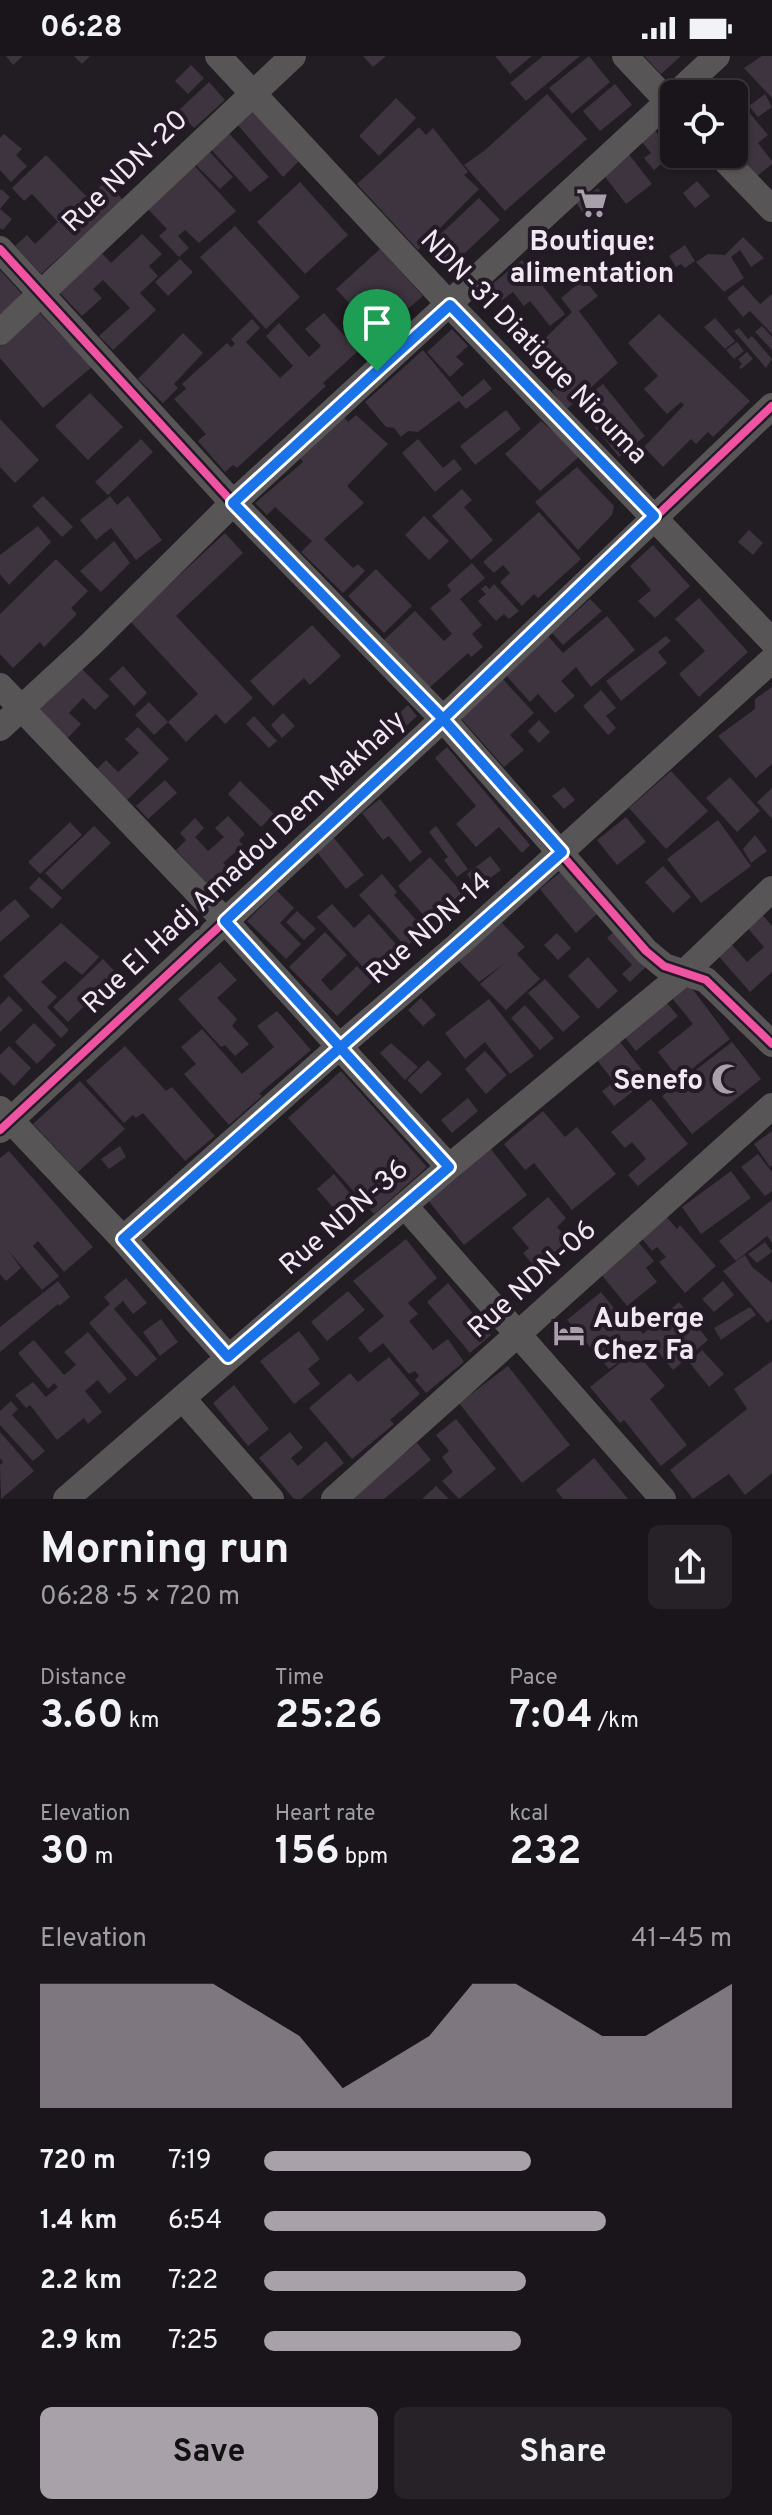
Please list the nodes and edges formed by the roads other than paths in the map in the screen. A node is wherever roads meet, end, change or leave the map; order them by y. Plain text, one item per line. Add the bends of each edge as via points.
1 (218, 56) edge
2 (293, 56) edge
3 (625, 56) edge
4 (717, 56) edge
5 (693, 80) edge
6 (660, 88) edge
7 (253, 92) junction
8 (660, 112) edge
9 (732, 168) edge
10 (772, 209) edge
11 (0, 249) edge
12 (41, 293) junction
13 (450, 305) junction
14 (0, 332) edge
15 (772, 406) edge
16 (233, 503) junction
17 (654, 516) junction
18 (772, 641) edge
19 (772, 660) edge
20 (0, 686) edge
21 (21, 709) junction
22 (443, 719) junction
23 (0, 728) edge
24 (562, 852) junction
25 (772, 889) edge
26 (225, 921) junction
27 (685, 972) junction
28 (772, 1044) edge
29 (340, 1046) junction
30 (772, 1106) edge
31 (4, 1120) edge
32 (449, 1167) junction
33 (405, 1206) junction
34 (123, 1239) junction
35 (518, 1332) junction
36 (228, 1357) junction
37 (183, 1399) junction
38 (66, 1499) edge
39 (271, 1499) edge
40 (334, 1499) edge
41 (663, 1499) edge

1 - 7 street, NDN-31 Diatigue Niouma
2 - 7 street, Rue NDN-20
3 - 6 street
4 - 5 street
7 - 12 street, Rue NDN-20
7 - 13 street, NDN-31 Diatigue Niouma
8 - 13 street
9 - 10 street
11 - 12 street
12 - 14 street, Rue NDN-20
12 - 16 street
13 - 16 street
13 - 17 street, NDN-31 Diatigue Niouma
15 - 17 street, Rue El Hadj Amadou Dem Makhaly
16 - 21 street
16 - 22 street
17 - 18 street, NDN-31 Diatigue Niouma
17 - 22 street, Rue El Hadj Amadou Dem Makhaly
19 - 24 street, Rue NDN-14
20 - 21 street
21 - 23 street
21 - 26 street
22 - 24 street
22 - 26 street, Rue El Hadj Amadou Dem Makhaly
24 - 27 street via 646,951 664,966
24 - 29 street, Rue NDN-14
25 - 27 street, Rue NDN-36
26 - 29 street
26 - 31 street, Rue El Hadj Amadou Dem Makhaly
27 - 28 street via 720,991
27 - 32 street, Rue NDN-36
29 - 32 street
29 - 34 street, Rue NDN-14
30 - 35 street, Rue NDN-06
31 - 34 street
32 - 33 street, Rue NDN-36
33 - 35 street
33 - 36 street, Rue NDN-36
34 - 36 street
35 - 40 street, Rue NDN-06
35 - 41 street
36 - 37 street, Rue NDN-36
37 - 38 street, Rue NDN-36
37 - 39 street

